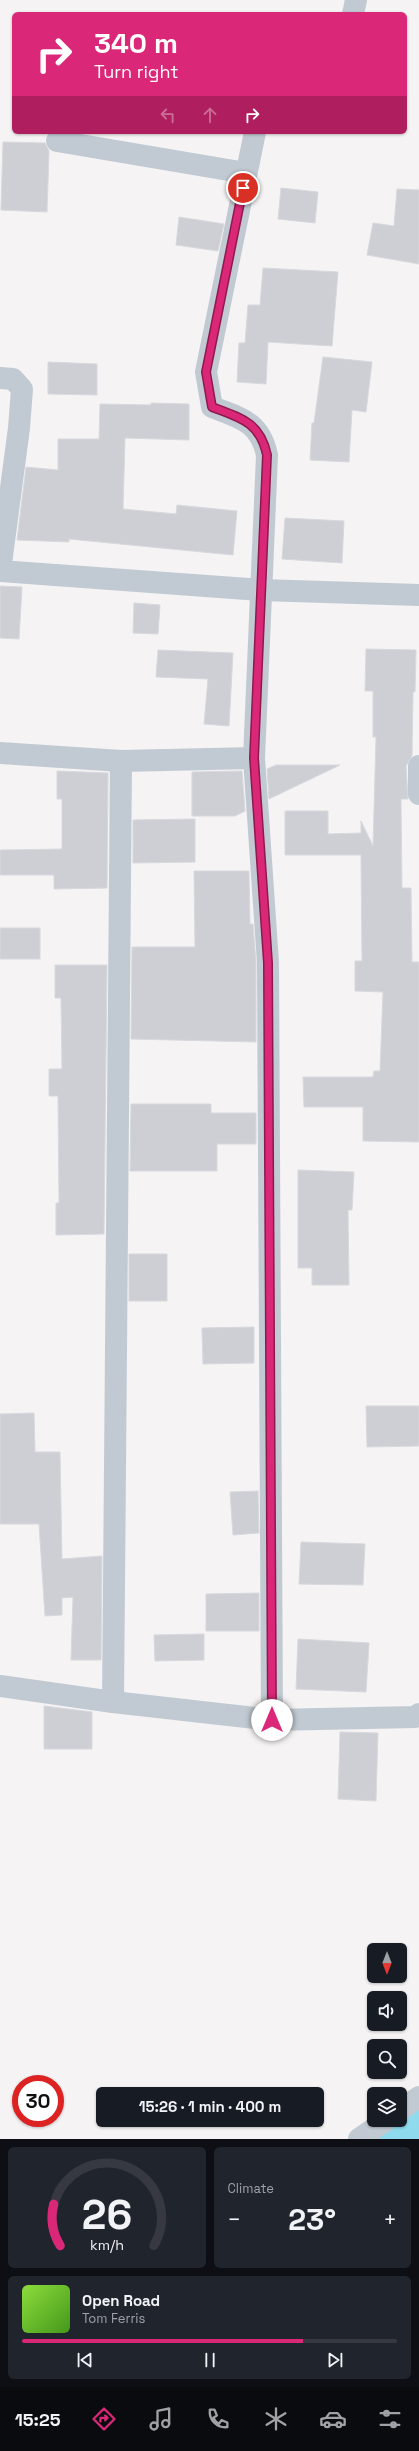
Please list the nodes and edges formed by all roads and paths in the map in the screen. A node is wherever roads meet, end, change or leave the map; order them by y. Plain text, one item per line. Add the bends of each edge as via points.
1 (356, 0) edge
2 (353, 12) edge
3 (255, 134) edge
4 (57, 141) dead end
5 (246, 173) junction
6 (0, 378) edge
7 (0, 570) edge
8 (261, 590) junction
9 (419, 595) edge
10 (0, 753) edge
11 (254, 758) junction
12 (121, 761) junction
13 (419, 766) edge
14 (419, 794) edge
15 (0, 1686) edge
16 (113, 1702) junction
17 (419, 1714) edge
18 (272, 1720) junction
19 (419, 2097) edge
20 (407, 2105) edge
21 (376, 2127) edge
22 (359, 2139) edge

1 - 2 street
3 - 5 street
4 - 5 street
5 - 8 street via 206,372 212,407 247,421 263,439 267,455
6 - 7 street via 13,379 22,389
7 - 8 street
8 - 9 street
8 - 11 street
10 - 12 street
11 - 12 street
11 - 18 street via 268,963
12 - 16 street
13 - 14 street
15 - 16 street
16 - 18 street
17 - 18 street via 415,1717
19 - 20 street
21 - 22 street

